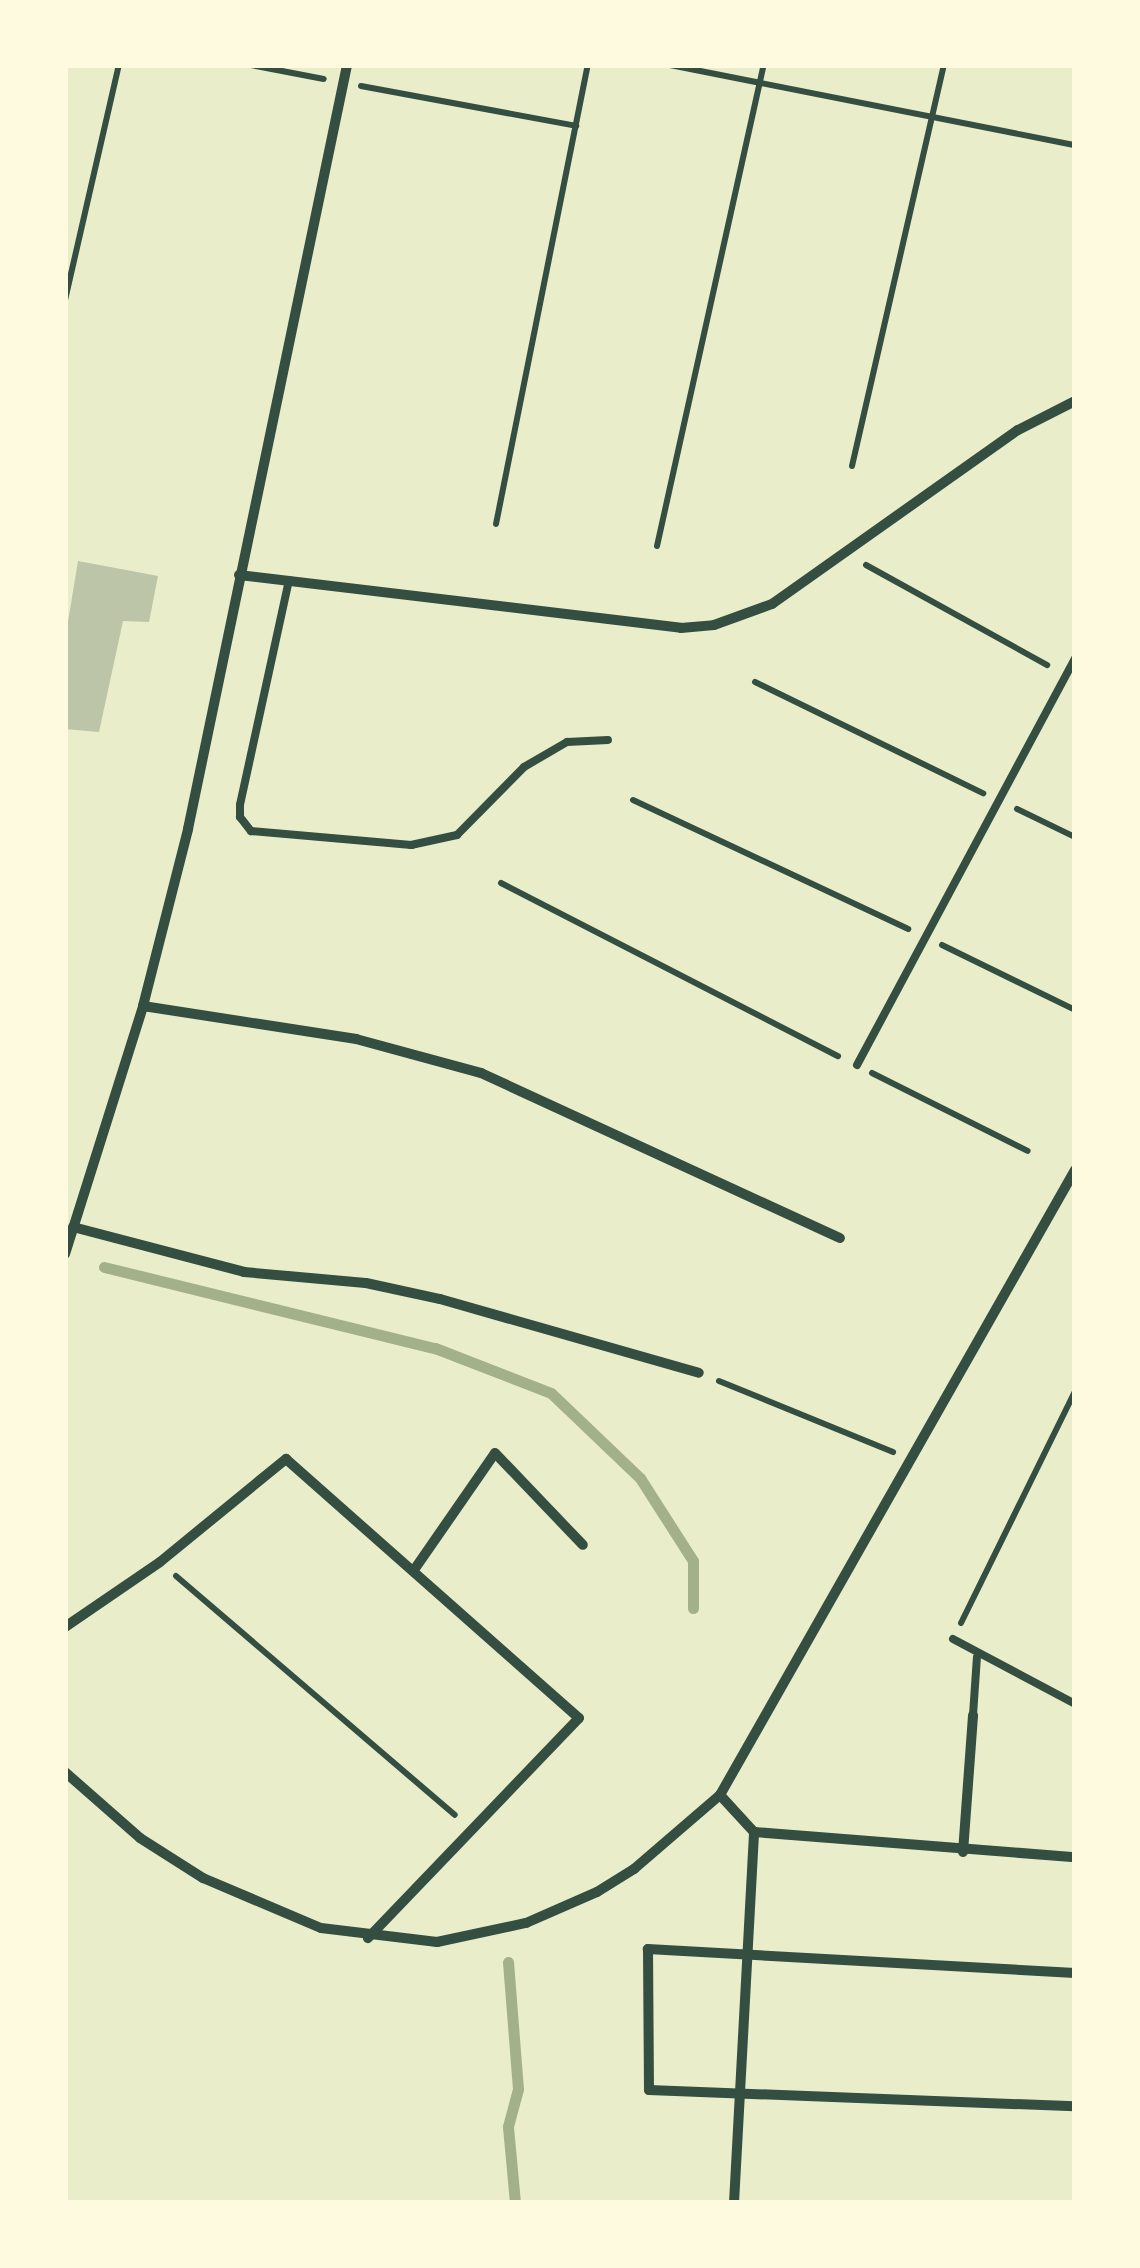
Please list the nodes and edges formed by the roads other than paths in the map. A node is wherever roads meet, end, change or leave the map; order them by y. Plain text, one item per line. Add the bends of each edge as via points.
1 (347, 65) edge
2 (1075, 401) edge
3 (239, 575) junction
4 (290, 580) junction
5 (1075, 658) edge
6 (608, 740) dead end
7 (142, 1006) junction
8 (857, 1065) road end
9 (1075, 1170) edge
10 (72, 1227) junction
11 (840, 1238) dead end
12 (65, 1254) edge
13 (699, 1373) road end
14 (583, 1544) dead end
15 (414, 1570) junction
16 (65, 1627) edge
17 (953, 1639) road end
18 (977, 1658) junction
19 (1075, 1704) edge
20 (973, 1715) joint
21 (65, 1772) edge
22 (720, 1795) junction
23 (754, 1832) junction
24 (962, 1852) junction
25 (1075, 1857) edge
26 (368, 1938) junction
27 (751, 1958) junction
28 (1075, 1972) edge
29 (739, 2089) junction
30 (1075, 2106) edge
31 (734, 2203) edge

1 - 3 street
2 - 4 street via 1018,430 772,604 714,625 681,628
3 - 4 street
3 - 7 street via 188,828
4 - 6 lane via 240,805 251,831 411,845 458,835 524,767 567,742
5 - 8 lane
7 - 10 street
7 - 11 street via 356,1039 481,1073
9 - 22 street
10 - 12 street
10 - 13 street via 244,1272 366,1283 440,1299
14 - 15 street via 495,1453
15 - 16 street via 286,1459 160,1562
15 - 26 street via 578,1718
17 - 18 lane
18 - 19 lane
18 - 20 lane
20 - 24 street
21 - 26 street via 140,1838 204,1878 270,1910
22 - 23 street
22 - 26 street via 634,1869 526,1923 436,1942
23 - 24 street
23 - 27 street
24 - 25 street
27 - 28 street
27 - 29 street
27 - 29 street via 648,1948 649,2090
29 - 30 street
29 - 31 street

